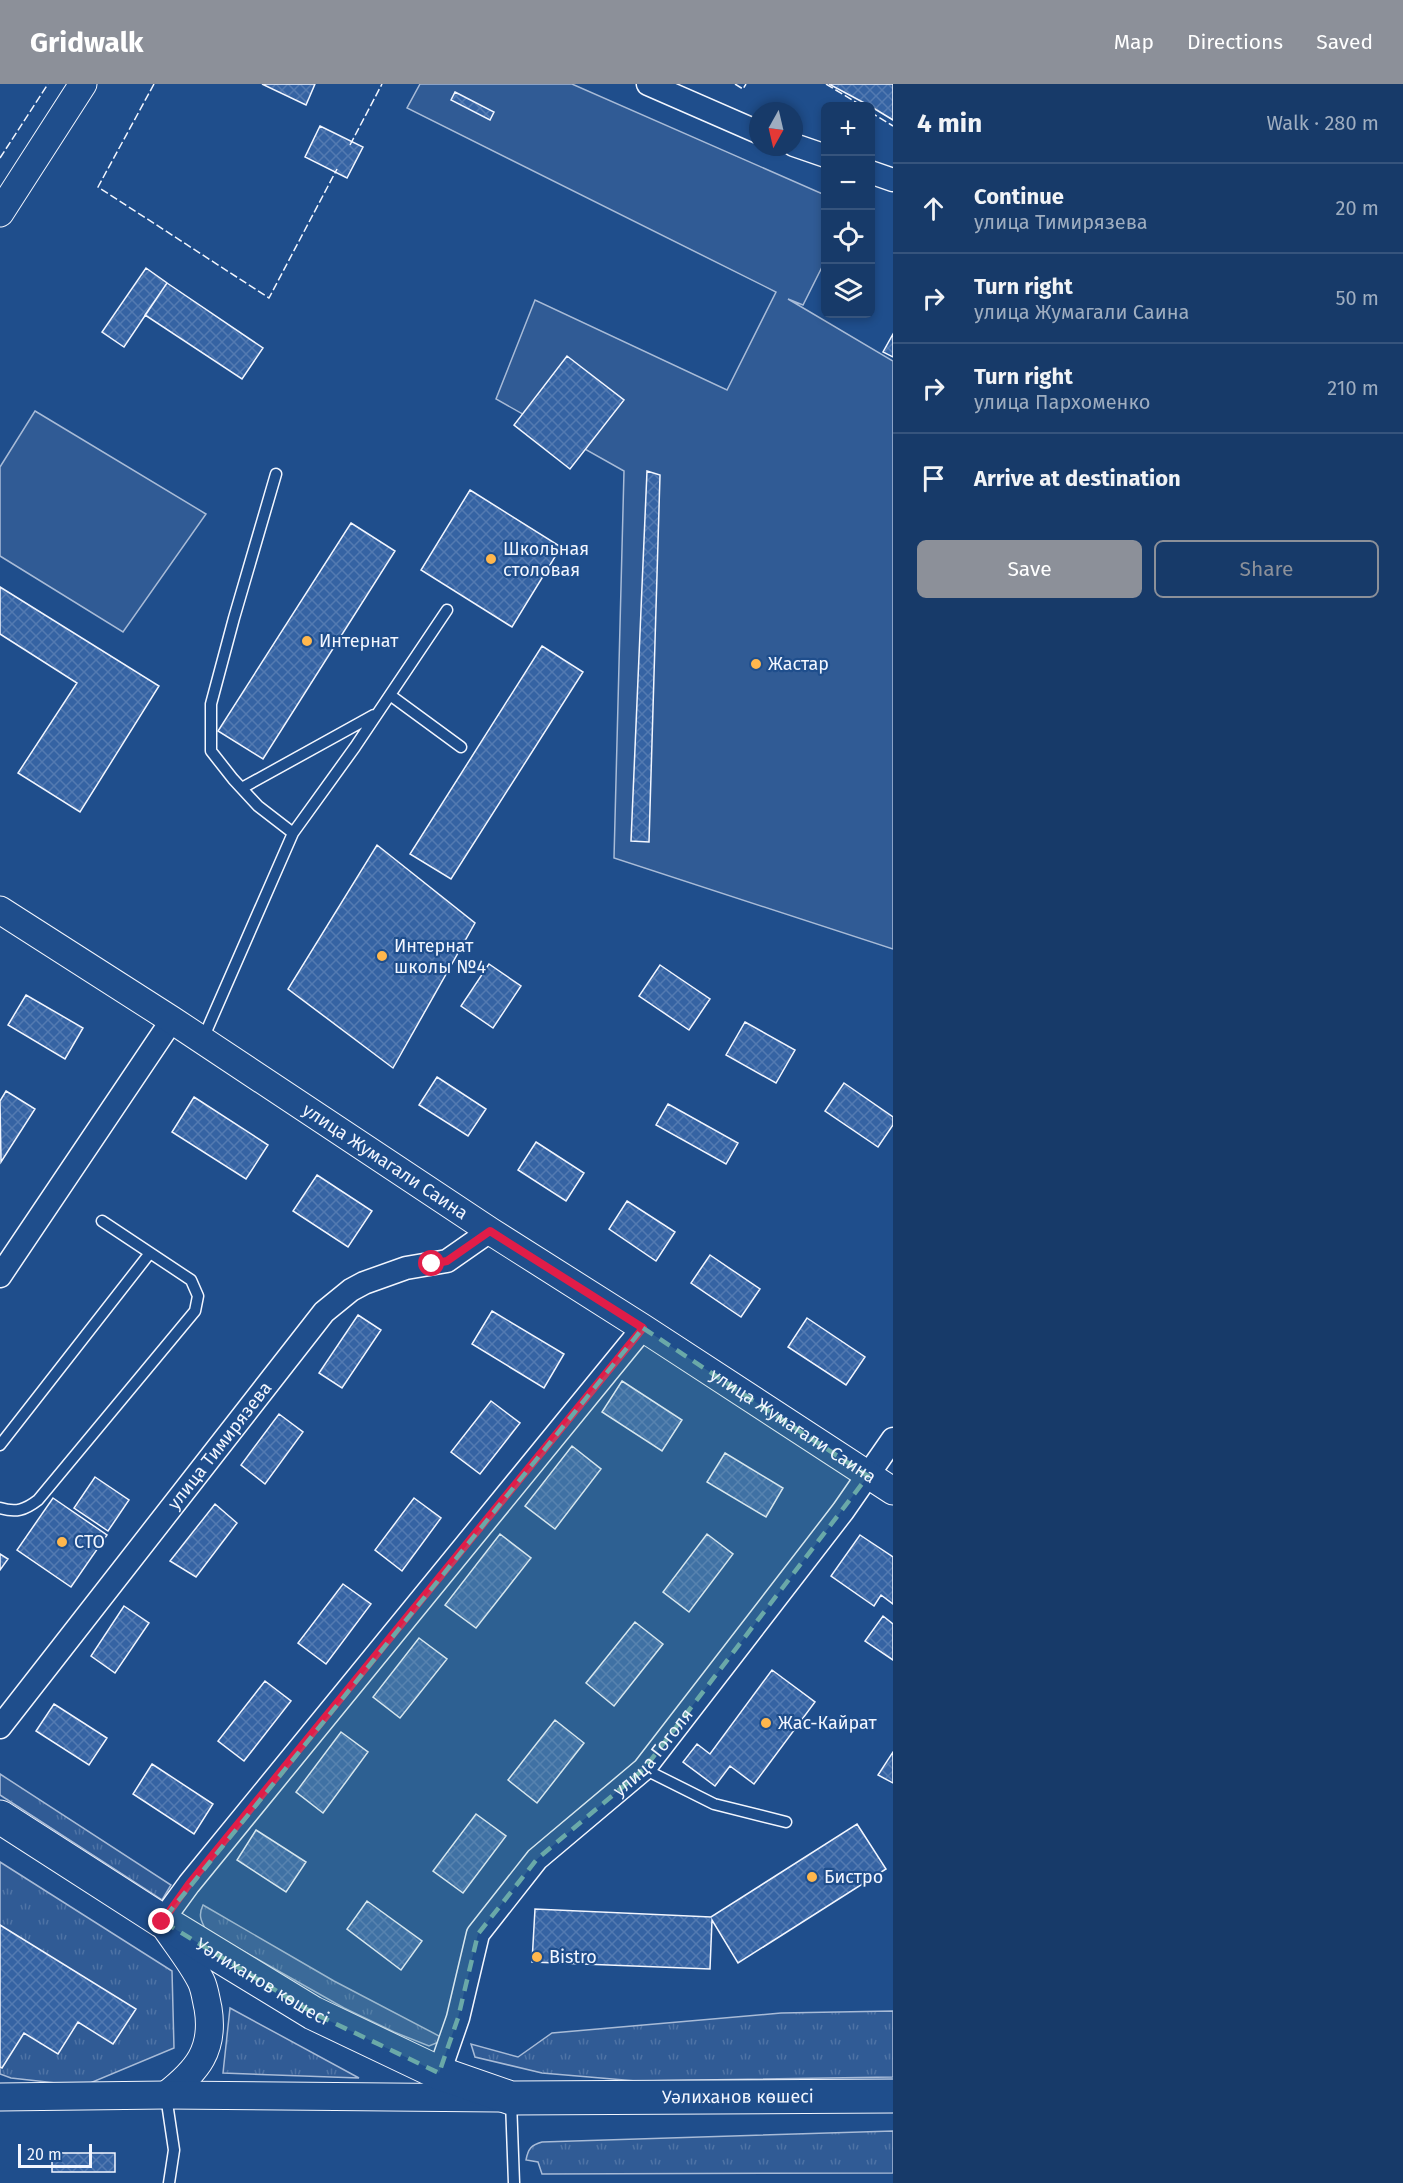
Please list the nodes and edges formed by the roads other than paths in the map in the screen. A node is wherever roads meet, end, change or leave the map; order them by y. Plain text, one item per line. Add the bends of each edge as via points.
1 (83, 84) edge
2 (648, 84) edge
3 (749, 128) edge
4 (803, 148) edge
5 (821, 155) edge
6 (875, 174) edge
7 (893, 180) edge
8 (0, 213) edge
9 (276, 474) dead end
10 (447, 610) dead end
11 (390, 695) junction
12 (377, 714) junction
13 (461, 747) dead end
14 (242, 788) junction
15 (293, 833) junction
16 (0, 910) edge
17 (172, 1020) junction
18 (202, 1041) junction
19 (102, 1221) dead end
20 (490, 1231) junction
21 (150, 1253) junction
22 (0, 1276) edge
23 (643, 1328) junction
24 (893, 1438) edge
25 (0, 1445) edge
26 (868, 1476) junction
27 (893, 1491) edge
28 (0, 1508) edge
29 (0, 1727) edge
30 (644, 1769) junction
31 (0, 1817) edge
32 (786, 1822) dead end
33 (162, 1922) junction
34 (439, 2073) junction
35 (166, 2095) junction
36 (0, 2097) edge
37 (893, 2097) edge
38 (511, 2098) junction
39 (169, 2183) edge
40 (514, 2183) edge

1 - 8 street
2 - 3 street
4 - 5 street
6 - 7 street
9 - 14 lane via 211,704 211,751
10 - 11 lane
11 - 12 lane
11 - 13 lane
12 - 14 lane
12 - 15 lane
14 - 15 lane
15 - 18 lane
16 - 17 street, улица Жумагали Саина
17 - 18 street, улица Жумагали Саина
17 - 22 street
18 - 20 street, улица Жумагали Саина
19 - 21 lane
20 - 23 street, улица Жумагали Саина
20 - 29 street, улица Тимирязева via 447,1261 406,1268 364,1283 324,1312
21 - 25 lane
21 - 28 lane via 191,1281 198,1296 195,1311 38,1500 22,1510
23 - 26 street, улица Жумагали Саина
23 - 33 street
24 - 26 street, улица Гоголя
26 - 27 street, улица Жумагали Саина
26 - 30 street, улица Гоголя
30 - 32 lane via 714,1804
30 - 34 street, улица Гоголя via 537,1858 478,1934 458,2018
31 - 33 highway, Уәлиханов көшесі
33 - 34 highway, Уәлиханов көшесі via 313,2013
33 - 35 street via 202,1983 210,2021 206,2051 199,2065
34 - 38 highway, Уәлиханов көшесі
35 - 36 street, Уәлиханов көшесі
35 - 38 street, Уәлиханов көшесі
35 - 39 lane via 174,2150
37 - 38 highway, Уәлиханов көшесі
38 - 40 lane

